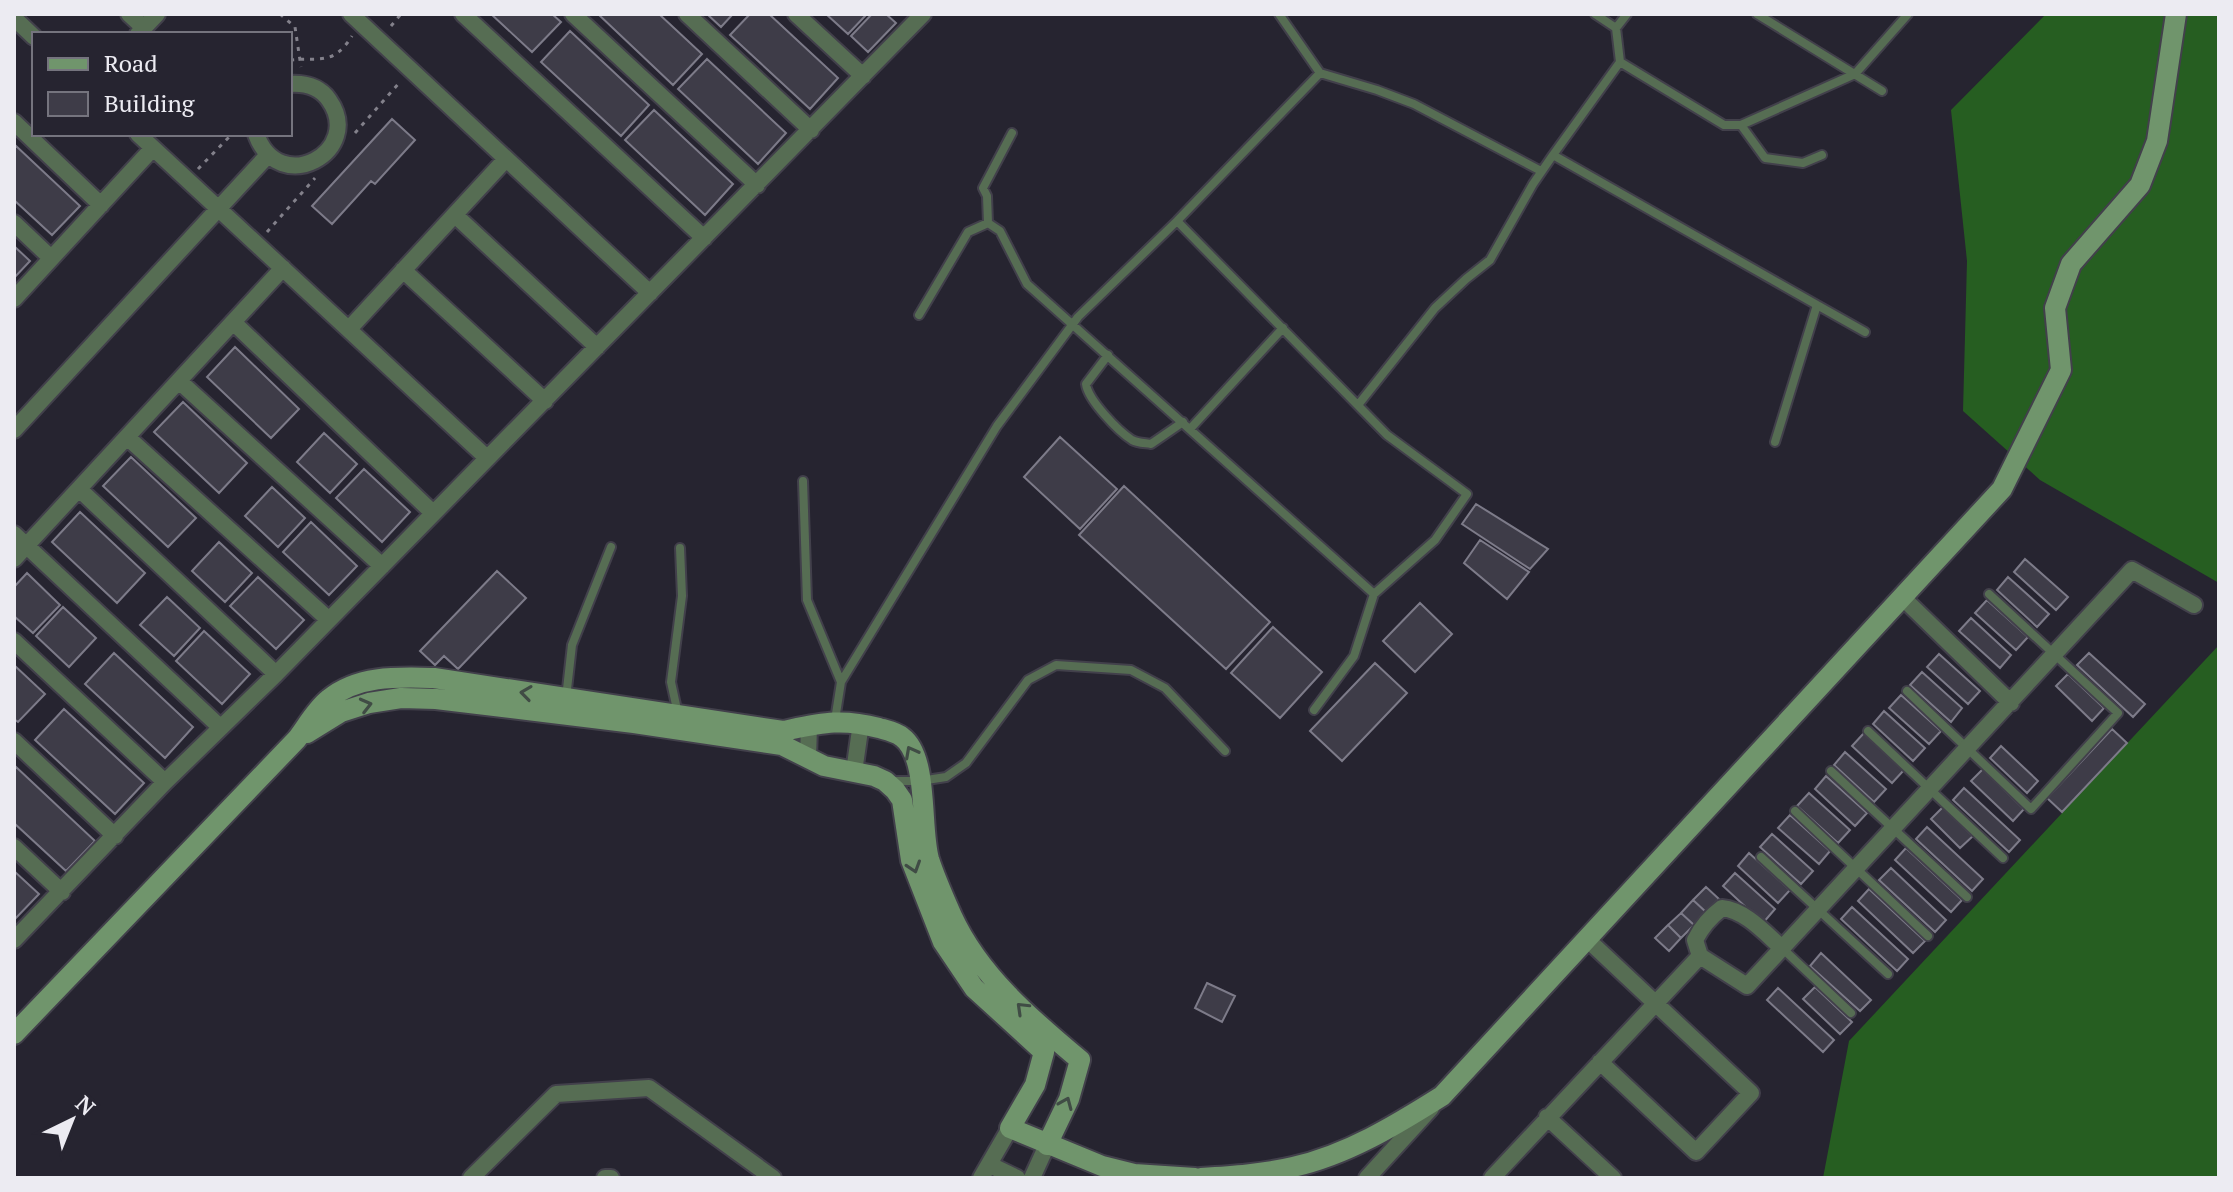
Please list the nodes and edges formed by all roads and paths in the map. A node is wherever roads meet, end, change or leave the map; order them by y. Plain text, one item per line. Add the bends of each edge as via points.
1 (129, 14) edge
2 (157, 14) edge
3 (280, 14) edge
4 (463, 14) edge
5 (573, 14) edge
6 (687, 14) edge
7 (796, 14) edge
8 (1279, 14) edge
9 (1595, 14) edge
10 (1627, 14) edge
11 (1757, 14) edge
12 (1908, 14) edge
13 (2176, 14) edge
14 (918, 16) edge
15 (14, 18) edge
16 (355, 18) edge
17 (1616, 28) junction
18 (141, 31) edge
19 (32, 35) edge
20 (301, 59) junction
21 (292, 60) edge
22 (1620, 62) junction
23 (1320, 73) junction
24 (1855, 74) junction
25 (863, 76) junction
26 (295, 84) edge
27 (1882, 91) dead end
28 (14, 122) edge
29 (1741, 125) junction
30 (811, 130) junction
31 (1012, 133) dead end
32 (140, 136) edge
33 (230, 136) edge
34 (257, 136) edge
35 (153, 148) junction
36 (268, 155) junction
37 (1553, 155) junction
38 (1822, 155) dead end
39 (506, 159) junction
40 (1541, 171) junction
41 (188, 180) junction
42 (757, 185) junction
43 (101, 205) junction
44 (219, 209) junction
45 (455, 215) junction
46 (1177, 221) junction
47 (14, 223) edge
48 (988, 223) junction
49 (704, 238) junction
50 (51, 258) junction
51 (283, 268) junction
52 (403, 270) junction
53 (650, 293) junction
54 (14, 299) edge
55 (1817, 305) junction
56 (919, 315) dead end
57 (233, 322) junction
58 (1073, 323) junction
59 (1283, 328) junction
60 (349, 329) junction
61 (1865, 332) dead end
62 (597, 347) junction
63 (1108, 355) junction
64 (179, 381) junction
65 (545, 401) junction
66 (1358, 405) junction
67 (1186, 426) junction
68 (14, 430) edge
69 (127, 437) junction
70 (1775, 442) dead end
71 (487, 458) junction
72 (803, 481) dead end
73 (79, 489) junction
74 (433, 513) junction
75 (20, 539) edge
76 (611, 547) dead end
77 (680, 548) dead end
78 (14, 559) edge
79 (382, 566) junction
80 (1374, 594) junction
81 (1989, 594) dead end
82 (1902, 597) junction
83 (2194, 605) dead end
84 (329, 620) junction
85 (14, 641) edge
86 (2055, 655) junction
87 (276, 674) junction
88 (841, 682) junction
89 (1907, 691) dead end
90 (2011, 703) junction
91 (566, 707) junction
92 (1314, 710) dead end
93 (679, 715) junction
94 (835, 721) junction
95 (861, 723) junction
96 (809, 726) junction
97 (220, 727) junction
98 (1868, 731) dead end
99 (14, 741) edge
100 (1968, 749) junction
101 (1225, 751) dead end
102 (808, 758) junction
103 (1831, 771) dead end
104 (854, 772) junction
105 (885, 781) junction
106 (920, 781) junction
107 (165, 782) junction
108 (1930, 790) junction
109 (1795, 811) dead end
110 (1893, 829) junction
111 (115, 836) junction
112 (14, 847) edge
113 (1761, 857) dead end
114 (2003, 858) dead end
115 (1856, 869) junction
116 (62, 892) junction
117 (1967, 897) dead end
118 (1819, 909) junction
119 (1928, 936) dead end
120 (14, 940) edge
121 (1588, 940) junction
122 (1782, 948) junction
123 (1700, 956) junction
124 (1888, 974) dead end
125 (1655, 1003) junction
126 (1851, 1013) dead end
127 (14, 1034) edge
128 (1600, 1062) junction
129 (1442, 1096) junction
130 (1547, 1117) junction
131 (1010, 1128) junction
132 (1047, 1145) junction
133 (986, 1171) edge
134 (471, 1178) edge
135 (773, 1178) edge
136 (1017, 1178) edge
137 (1032, 1178) edge
138 (1198, 1178) edge
139 (1367, 1178) edge
140 (1492, 1178) edge
141 (1613, 1178) edge

1 - 18 street
2 - 18 street
3 - 20 path via 295,27
4 - 49 street
5 - 42 street
6 - 30 street
7 - 25 street
8 - 23 lane
9 - 17 lane
10 - 17 lane
11 - 24 lane
12 - 24 lane
13 - 82 street via 2157,141 2140,185 2071,264 2055,308 2061,370 2002,489
14 - 25 street
15 - 19 street
16 - 20 path via 351,39 339,54
16 - 39 street
17 - 22 lane
20 - 21 path
20 - 26 path
22 - 29 lane via 1724,125
22 - 37 lane
23 - 40 lane via 1414,104
23 - 46 lane
24 - 27 lane
24 - 29 lane
25 - 30 street
26 - 36 street via 315,88 331,103 337,123 333,144 318,159 298,166
28 - 43 street
29 - 38 lane via 1765,158 1803,163
30 - 42 street
31 - 48 lane via 983,188
32 - 35 street
33 - 41 path
34 - 36 street
35 - 41 street
35 - 43 street
36 - 44 street
37 - 40 lane
37 - 55 lane
39 - 45 street
39 - 53 street
40 - 66 lane via 1490,260 1435,308
41 - 44 street
42 - 49 street
43 - 50 street
44 - 51 street
44 - 68 street
45 - 52 street
45 - 62 street
46 - 58 lane
46 - 59 lane
47 - 50 street
48 - 56 lane via 968,232
48 - 58 lane via 1000,231 1027,284
49 - 53 street
50 - 54 street
51 - 57 street
51 - 60 street
52 - 60 street
52 - 65 street
53 - 62 street
55 - 61 lane
55 - 70 lane
57 - 64 street
57 - 74 street
58 - 63 lane
58 - 88 lane via 997,426
59 - 66 lane
59 - 67 lane
60 - 71 street
62 - 65 street
63 - 67 lane
63 - 67 lane via 1087,390 1133,441 1151,444
64 - 69 street
64 - 79 street
65 - 71 street
66 - 80 lane via 1387,435 1467,494 1435,540
67 - 80 lane
69 - 73 street
69 - 84 street
71 - 74 street
72 - 88 lane via 807,600
73 - 75 street
73 - 87 street
74 - 79 street
75 - 78 street
75 - 97 street
76 - 91 lane via 572,645
77 - 93 lane via 682,596 671,682
79 - 84 street
80 - 92 lane via 1354,656
81 - 86 lane
82 - 90 street
82 - 121 street
83 - 86 street via 2132,570
84 - 87 street
85 - 107 street
86 - 90 street
86 - 100 lane via 2118,713 2031,809
87 - 97 street
88 - 94 lane
89 - 100 lane
90 - 100 street
91 - 93 street
91 - 102 street via 782,745
91 - 127 street via 401,698 341,712 297,739
93 - 96 street via 783,731
94 - 95 street
94 - 96 street
95 - 104 street
106 -> 95 street via 916,753 902,737
96 - 102 street
97 - 107 street
98 - 108 lane
99 - 111 street
100 - 108 street
101 - 106 lane via 1165,688 1131,670 1056,665 1028,680 966,763 946,777
102 - 104 street
103 - 110 lane
104 - 105 street
105 - 106 lane
105 -> 131 street via 902,800 911,860 943,942 974,988 1044,1052 1035,1085
132 -> 106 street via 1080,1060 990,977 953,919 929,858
107 - 111 street
108 - 110 street
108 - 114 lane
109 - 115 lane
110 - 115 street
110 - 117 lane
111 - 116 street
112 - 116 street
113 - 118 lane
115 - 118 street
115 - 119 lane
116 - 120 street
118 - 122 street
118 - 124 lane
121 - 125 street
121 - 129 street
122 - 123 street via 1747,986
122 - 123 street via 1746,918 1722,908 1695,940
122 - 126 lane
123 - 125 street
125 - 128 street
125 - 128 street via 1751,1093 1696,1152
128 - 130 street
129 - 138 street via 1363,1142 1296,1167
129 - 139 street
130 - 140 street
130 - 141 street
131 - 132 street
131 - 133 street
132 - 137 street
132 - 138 street via 1134,1174
133 - 136 street
134 - 135 street via 556,1094 649,1088

